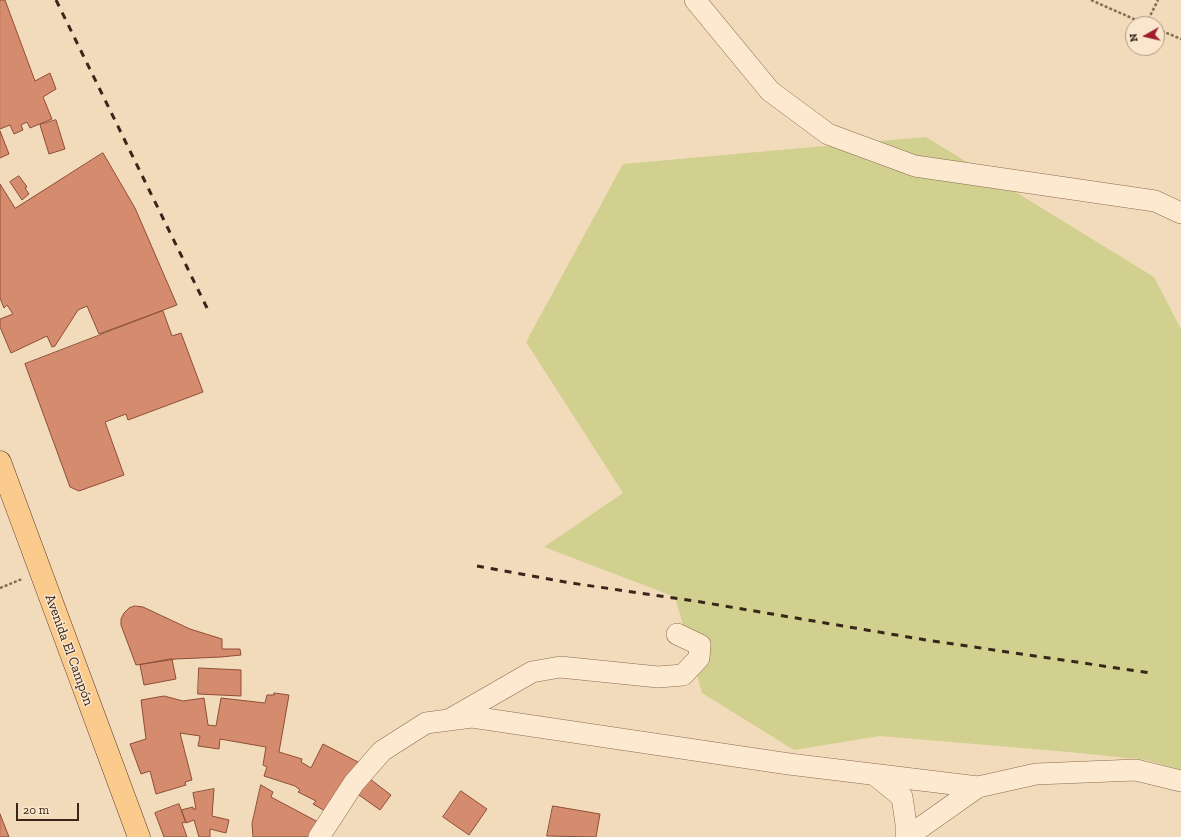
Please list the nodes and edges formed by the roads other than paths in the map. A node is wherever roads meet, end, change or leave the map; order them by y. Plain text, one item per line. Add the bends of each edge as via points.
1 (695, 0) edge
2 (1181, 213) edge
3 (0, 462) edge
4 (677, 634) dead end
5 (446, 721) junction
6 (875, 775) junction
7 (1181, 781) edge
8 (978, 787) junction
9 (139, 837) edge
10 (318, 837) edge
11 (906, 837) edge

1 - 2 street via 770,91 828,134 915,166 1156,201
3 - 9 main road, Avenida El Campón
4 - 5 street via 700,645 700,658 683,675 658,677 560,667 532,672
5 - 6 street via 472,717
5 - 10 street via 426,723 382,751 354,783
6 - 8 street
6 - 11 street via 902,797
7 - 8 street via 1136,770 1036,774
8 - 11 street

